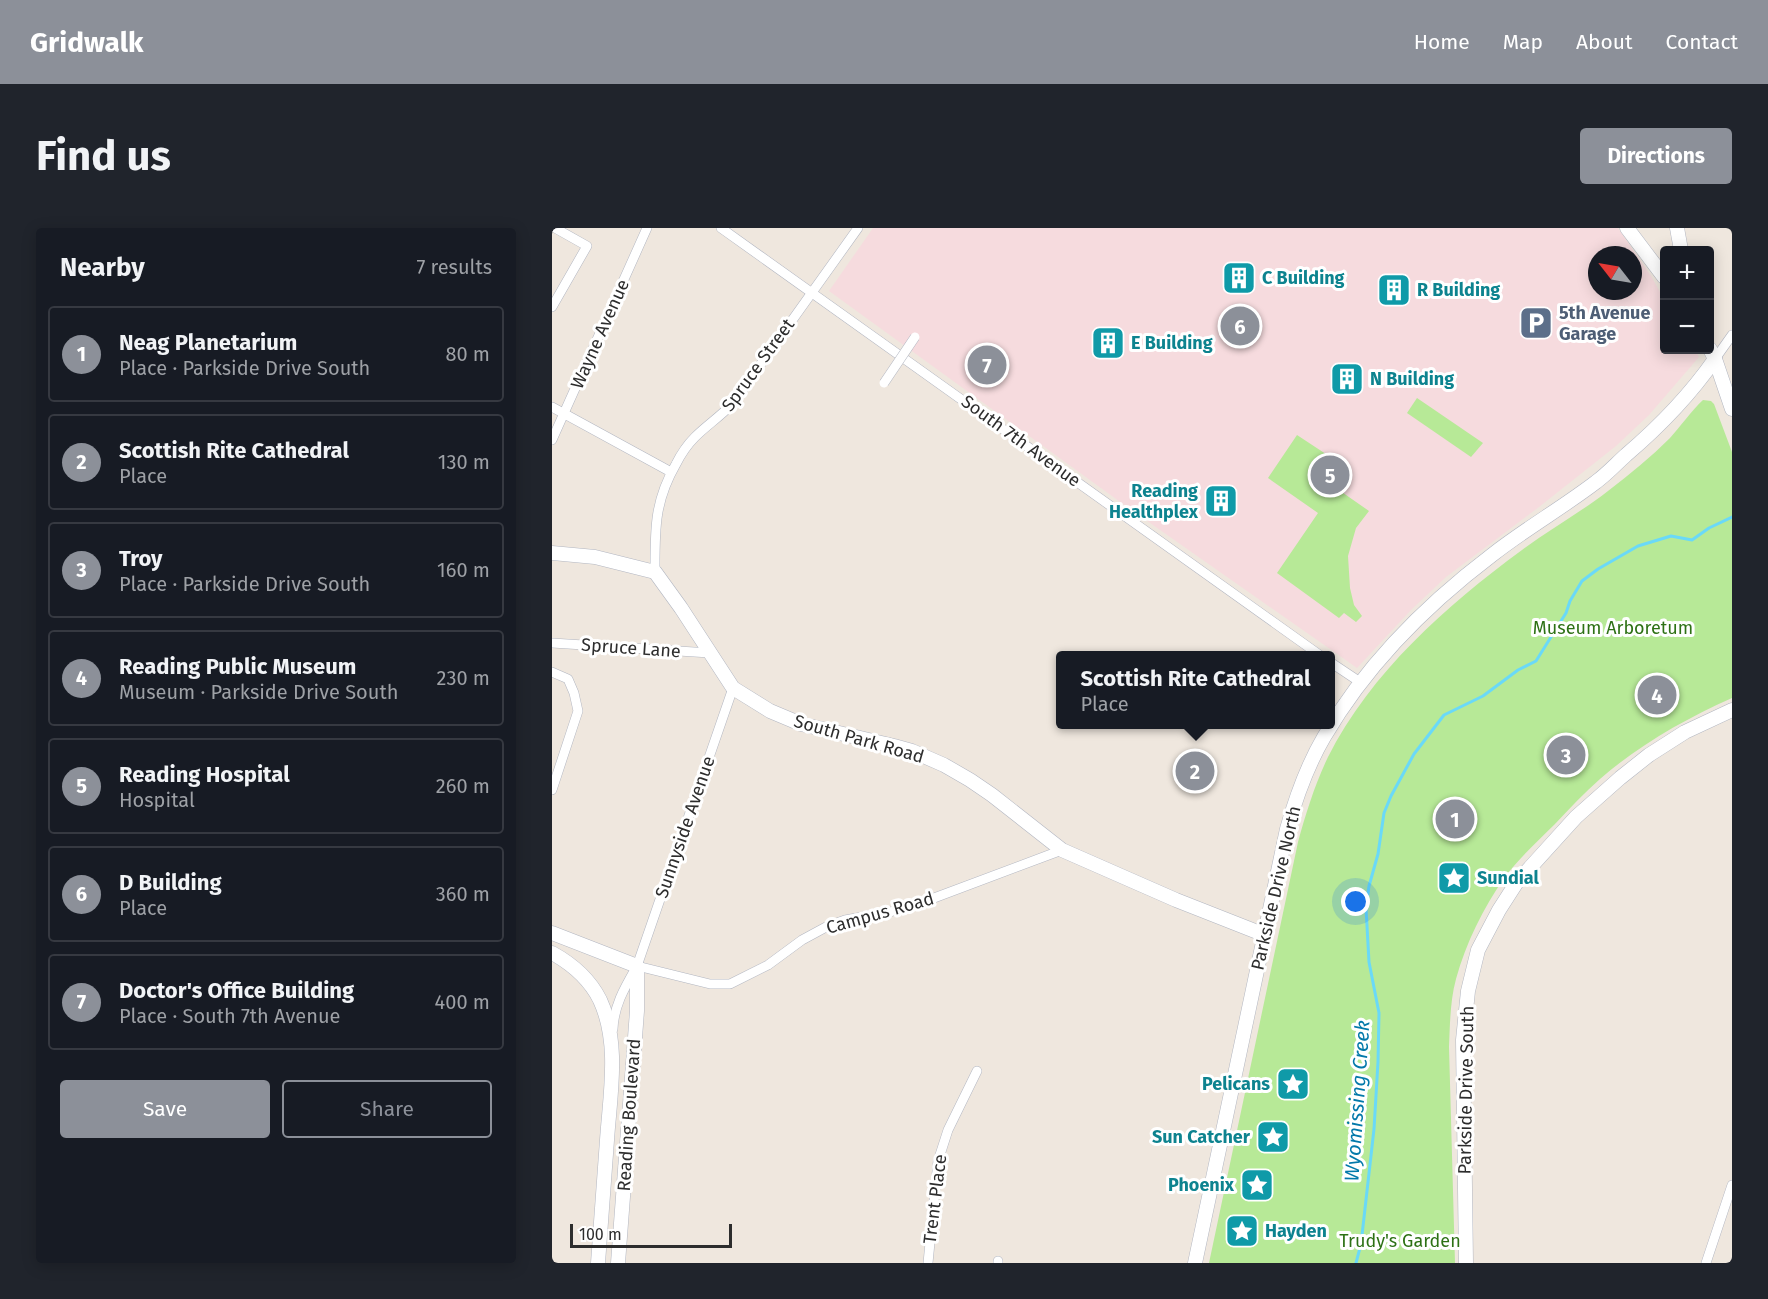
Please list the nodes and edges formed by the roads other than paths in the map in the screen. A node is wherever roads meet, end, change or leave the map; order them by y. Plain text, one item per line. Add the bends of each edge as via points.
1 (555, 228) edge
2 (647, 228) edge
3 (721, 228) edge
4 (858, 228) edge
5 (1627, 228) edge
6 (1677, 228) edge
7 (1680, 246) edge
8 (1660, 271) edge
9 (811, 292) junction
10 (552, 307) edge
11 (1732, 335) edge
12 (915, 337) dead end
13 (1714, 352) edge
14 (1712, 354) edge
15 (884, 383) dead end
16 (552, 407) edge
17 (1732, 409) edge
18 (564, 414) junction
19 (552, 440) edge
20 (671, 472) junction
21 (552, 553) edge
22 (655, 572) junction
23 (552, 644) edge
24 (1314, 651) edge
25 (710, 653) junction
26 (1335, 665) edge
27 (552, 672) edge
28 (1360, 682) junction
29 (734, 688) junction
30 (1732, 710) edge
31 (1335, 720) edge
32 (1329, 729) edge
33 (552, 790) edge
34 (1062, 850) junction
35 (552, 933) edge
36 (1265, 935) junction
37 (552, 953) edge
38 (637, 966) junction
39 (612, 1059) junction
40 (977, 1071) dead end
41 (1732, 1185) edge
42 (598, 1263) edge
43 (618, 1263) edge
44 (928, 1263) edge
45 (1195, 1263) edge
46 (1466, 1263) edge
47 (1706, 1263) edge

1 - 10 street via 587,246
2 - 18 street, Wayne Avenue
3 - 9 street, South 7th Avenue
4 - 9 street, Spruce Street
5 - 8 street
6 - 7 street
9 - 20 street, Spruce Street via 733,403 690,442
9 - 24 street, South 7th Avenue
11 - 13 street
12 - 15 street, bridge
14 - 17 street
14 - 28 street, Parkside Drive North via 1704,375 1662,423 1597,482 1490,556 1439,598
16 - 18 street
18 - 19 street, Wayne Avenue
18 - 20 street
20 - 22 street, Spruce Street via 657,509
21 - 22 street via 595,557
22 - 25 street, South Park Road
23 - 25 street, Spruce Lane
25 - 29 street, South Park Road
26 - 28 street
27 - 33 street, Spruce Lane via 568,679 578,711
28 - 31 street, Parkside Drive North
29 - 34 street, South Park Road via 790,720 912,751 944,765 992,795
29 - 38 street, Sunnyside Avenue
30 - 46 street, Parkside Drive South via 1685,732 1649,755 1576,818 1517,882 1478,950 1468,991 1463,1040
32 - 36 street, Parkside Drive North via 1300,787
34 - 36 street, South Park Road
34 - 38 street, Campus Road via 918,904 826,927 768,965 730,984 710,984
35 - 38 street
36 - 45 street, Parkside Drive North
37 - 39 street, Reading Boulevard via 591,985 611,1036
38 - 39 street, Reading Boulevard via 615,1009
38 - 43 street, Reading Boulevard
39 - 42 street, Reading Boulevard
40 - 44 street, Trent Place via 948,1130 935,1173
41 - 47 street

